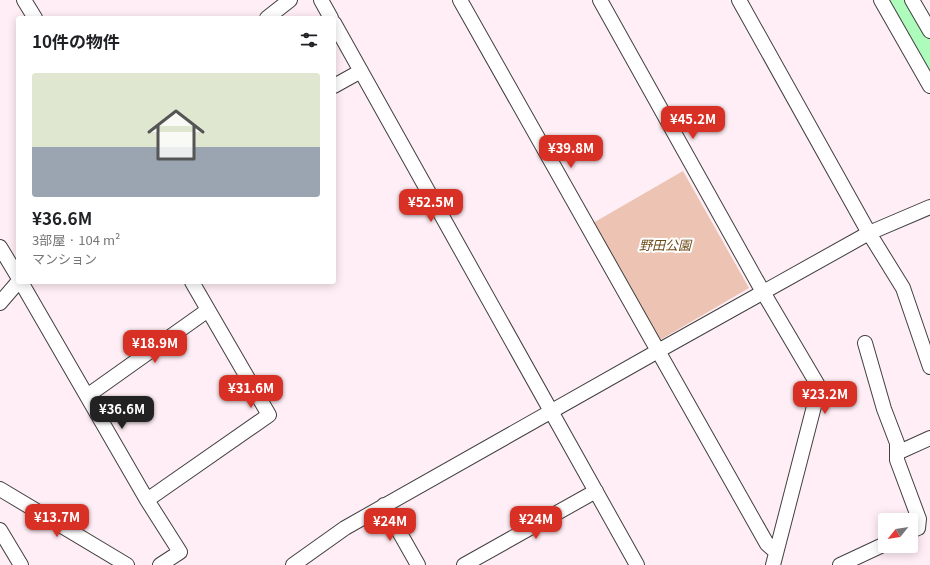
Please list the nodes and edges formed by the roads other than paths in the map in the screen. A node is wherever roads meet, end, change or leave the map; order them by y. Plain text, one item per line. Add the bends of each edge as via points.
1 (24, 0) edge
2 (290, 0) edge
3 (321, 0) edge
4 (460, 0) edge
5 (600, 0) edge
6 (739, 0) edge
7 (881, 0) edge
8 (912, 0) edge
9 (34, 16) edge
10 (270, 16) edge
11 (330, 16) edge
12 (336, 27) edge
13 (930, 31) edge
14 (361, 71) junction
15 (336, 85) edge
16 (930, 86) edge
17 (930, 207) edge
18 (870, 232) junction
19 (0, 247) edge
20 (16, 274) edge
21 (17, 284) edge
22 (20, 284) edge
23 (193, 284) edge
24 (763, 292) junction
25 (0, 303) edge
26 (208, 310) junction
27 (865, 343) dead end
28 (658, 351) junction
29 (930, 367) edge
30 (87, 396) junction
31 (551, 411) junction
32 (930, 438) edge
33 (897, 453) junction
34 (0, 489) edge
35 (596, 491) junction
36 (147, 500) junction
37 (384, 506) junction
38 (917, 513) edge
39 (918, 516) edge
40 (918, 528) edge
41 (0, 530) edge
42 (878, 547) edge
43 (774, 559) edge
44 (634, 564) edge
45 (21, 565) edge
46 (127, 565) edge
47 (160, 565) edge
48 (293, 565) edge
49 (418, 565) edge
50 (464, 565) edge
51 (840, 565) edge

1 - 9 street
2 - 10 street
3 - 11 street
4 - 28 street
5 - 24 street
6 - 18 street
7 - 16 street
8 - 13 street
12 - 14 street
14 - 15 street
14 - 31 street
17 - 18 street
18 - 24 street
18 - 29 street via 903,288
19 - 20 street
21 - 25 street
22 - 30 street
23 - 26 street
24 - 28 street
24 - 43 street via 819,387
26 - 30 street
26 - 36 street via 269,416
27 - 33 street via 884,409 897,443
28 - 31 street
28 - 43 street
30 - 36 street
31 - 35 street
31 - 37 street
32 - 33 street
33 - 38 street via 897,460
34 - 46 street
35 - 44 street
35 - 50 street
36 - 47 street via 180,552
37 - 48 street via 345,528
37 - 49 street
39 - 40 street
41 - 45 street
42 - 51 street

